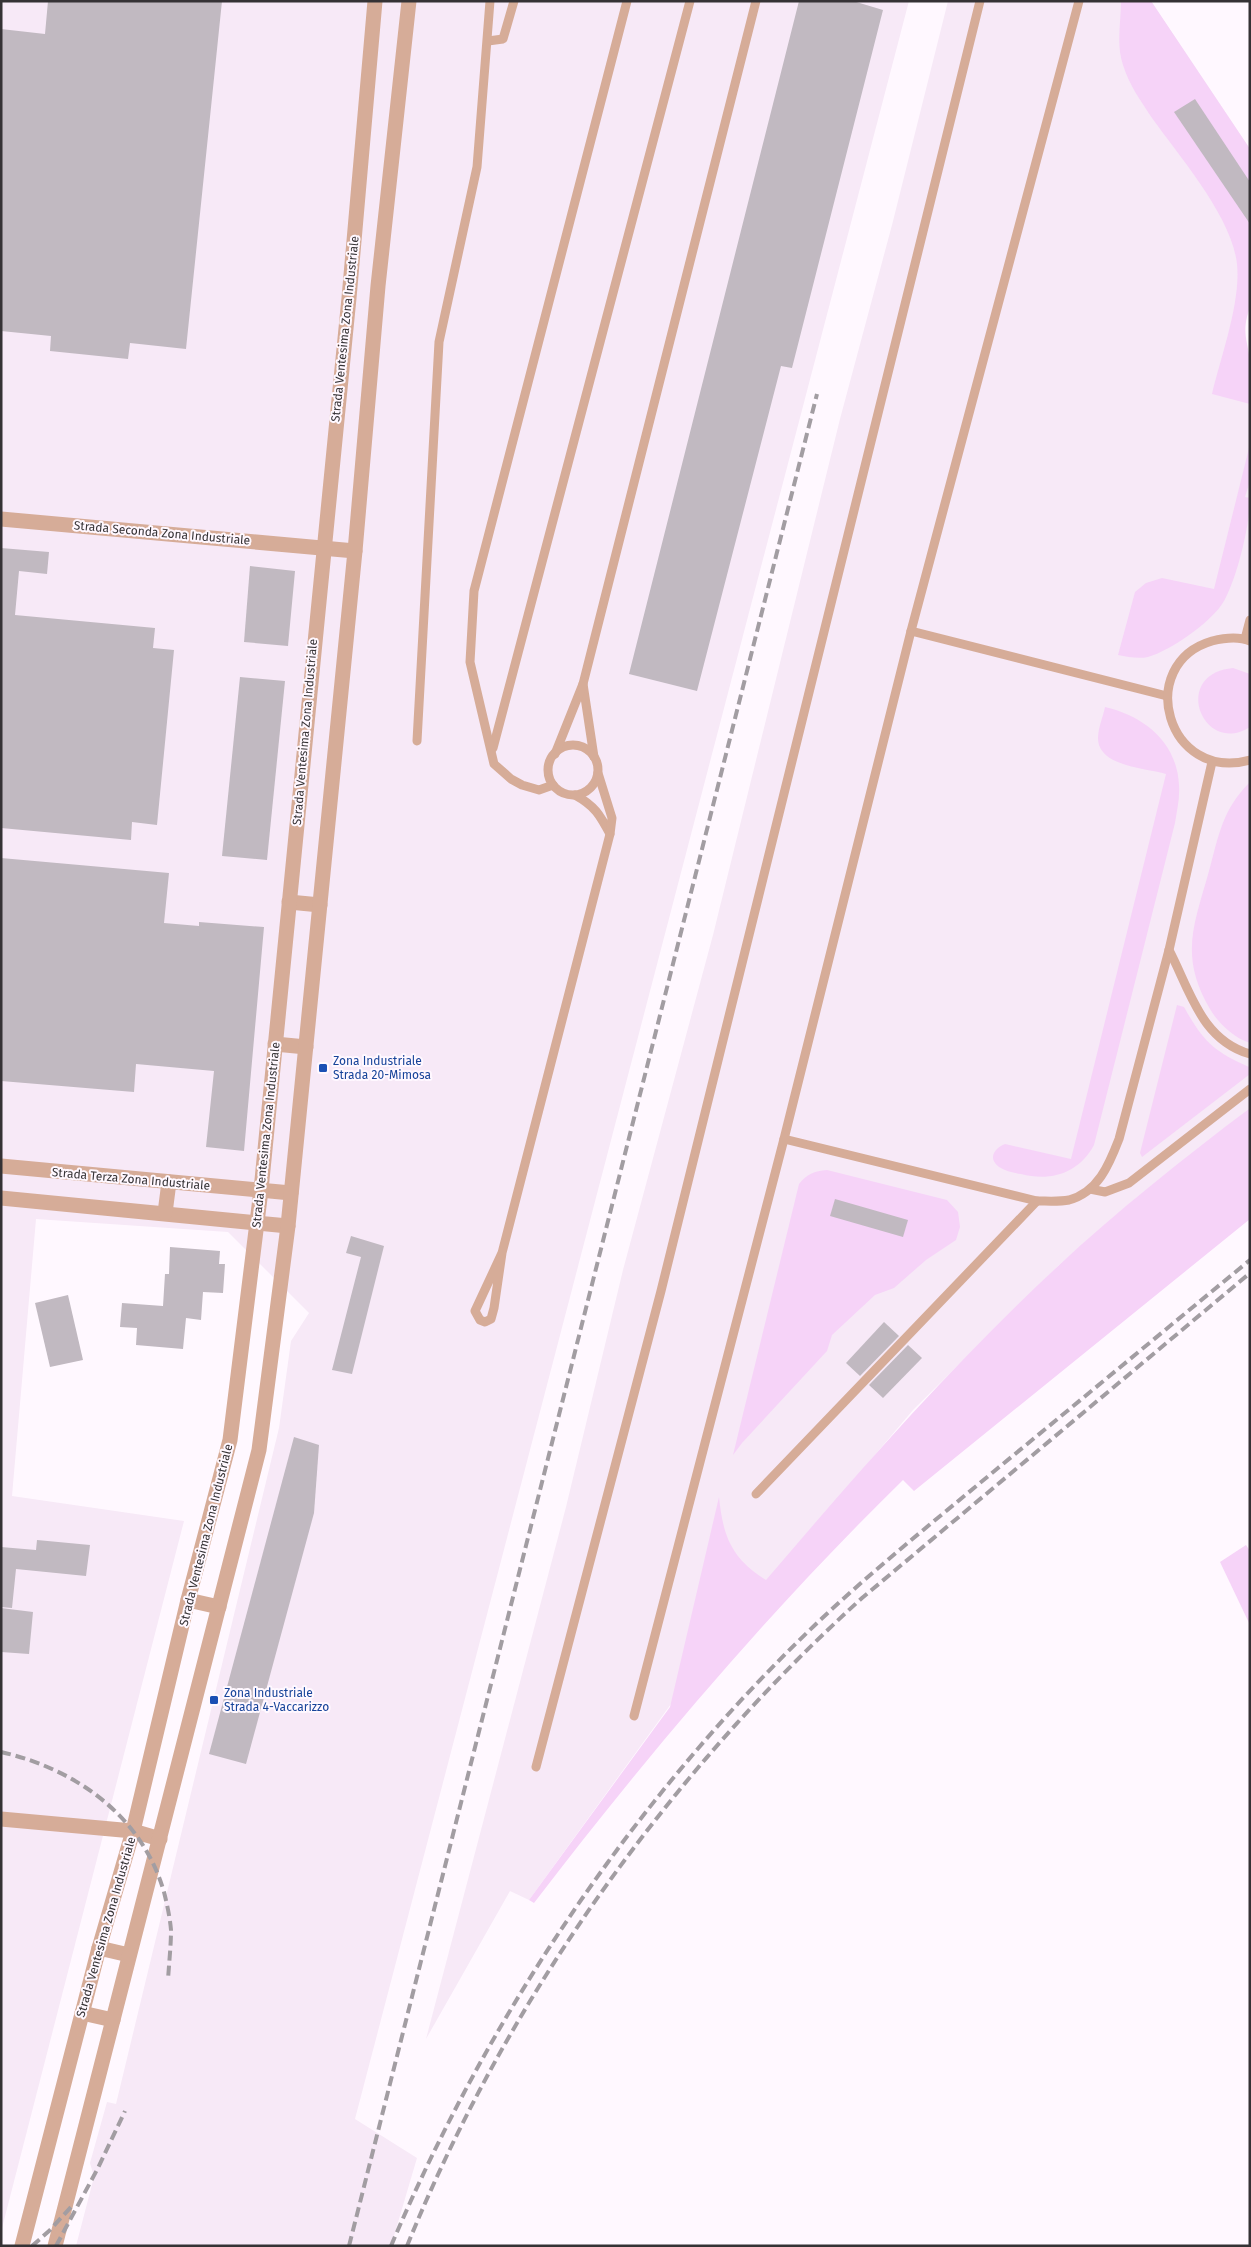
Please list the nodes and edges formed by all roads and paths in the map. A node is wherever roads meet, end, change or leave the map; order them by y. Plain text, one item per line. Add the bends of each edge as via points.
1 (375, 1) edge
2 (409, 1) edge
3 (490, 1) edge
4 (514, 1) edge
5 (627, 1) edge
6 (690, 1) edge
7 (756, 1) edge
8 (980, 1) edge
9 (1079, 1) edge
10 (488, 41) junction
11 (1, 519) edge
12 (323, 548) junction
13 (355, 551) junction
14 (1250, 620) edge
15 (911, 631) junction
16 (1247, 640) edge
17 (583, 684) junction
18 (1167, 696) junction
19 (417, 741) dead end
20 (492, 751) junction
21 (555, 754) junction
22 (594, 757) junction
23 (1250, 760) edge
24 (1212, 762) junction
25 (598, 773) junction
26 (553, 785) junction
27 (576, 795) junction
28 (610, 834) junction
29 (289, 902) junction
30 (320, 906) junction
31 (1169, 950) junction
32 (276, 1044) junction
33 (306, 1047) junction
34 (1250, 1054) edge
35 (1250, 1090) edge
36 (784, 1139) junction
37 (1, 1166) edge
38 (169, 1182) junction
39 (1090, 1189) junction
40 (261, 1190) junction
41 (291, 1193) junction
42 (1, 1198) edge
43 (1037, 1201) junction
44 (164, 1213) junction
45 (258, 1223) junction
46 (288, 1226) junction
47 (502, 1253) junction
48 (756, 1494) dead end
49 (188, 1600) junction
50 (219, 1607) junction
51 (634, 1716) dead end
52 (536, 1767) dead end
53 (1, 1818) edge
54 (133, 1831) junction
55 (160, 1839) junction
56 (99, 1948) junction
57 (129, 1955) junction
58 (82, 2013) junction
59 (112, 2020) junction
60 (22, 2246) edge
61 (55, 2246) edge

1 - 12 street, Strada Ventesima Zona Industriale
2 - 13 street via 378,286
3 - 10 lane
4 - 10 lane via 504,39
5 - 20 lane via 474,591 470,662
6 - 20 lane
7 - 17 lane
8 - 52 lane via 661,1291
9 - 15 lane
10 - 19 lane via 478,167 440,342
11 - 12 street, Strada Seconda Zona Industriale
12 - 13 street, Strada Seconda Zona Industriale
12 - 29 street, Strada Ventesima Zona Industriale
13 - 30 street
14 - 16 lane
15 - 18 lane
15 - 36 lane
16 - 18 lane via 1223,638 1202,644 1180,663 1172,675
17 - 21 lane
17 - 22 lane
18 - 24 lane via 1169,717 1178,737 1193,752
20 - 26 lane via 494,764 511,779 539,790
21 - 22 lane via 562,748 580,746
21 - 26 lane via 548,769
22 - 25 lane
23 - 24 lane via 1236,764
24 - 31 lane
25 - 27 lane via 591,788
25 - 28 lane via 612,818
26 - 27 lane via 567,794
27 - 28 lane via 599,812
28 - 47 lane
29 - 30 street
29 - 32 street, Strada Ventesima Zona Industriale
30 - 33 street
31 - 34 lane via 1209,1028 1222,1040
31 - 39 lane via 1119,1139 1107,1169
32 - 33 street
32 - 40 street, Strada Ventesima Zona Industriale
33 - 41 street
35 - 39 lane via 1129,1183 1105,1192
36 - 43 lane
36 - 51 lane
37 - 38 street, Strada Terza Zona Industriale
38 - 40 street, Strada Terza Zona Industriale
38 - 44 street
39 - 43 lane via 1068,1200
40 - 41 street, Strada Terza Zona Industriale
40 - 45 street, Strada Ventesima Zona Industriale
41 - 46 street
42 - 44 street
43 - 48 lane
44 - 45 street
45 - 46 street
45 - 49 street, Strada Ventesima Zona Industriale via 230,1440
46 - 50 street via 259,1450
47 - 47 lane via 475,1311 485,1322 491,1319 494,1308
49 - 50 street
49 - 54 street, Strada Ventesima Zona Industriale
50 - 55 street
53 - 54 street
54 - 55 street
54 - 56 street, Strada Ventesima Zona Industriale
55 - 57 street
56 - 57 street
56 - 58 street, Strada Ventesima Zona Industriale
57 - 59 street
58 - 59 street
58 - 60 street, Strada Ventesima Zona Industriale
59 - 61 street

